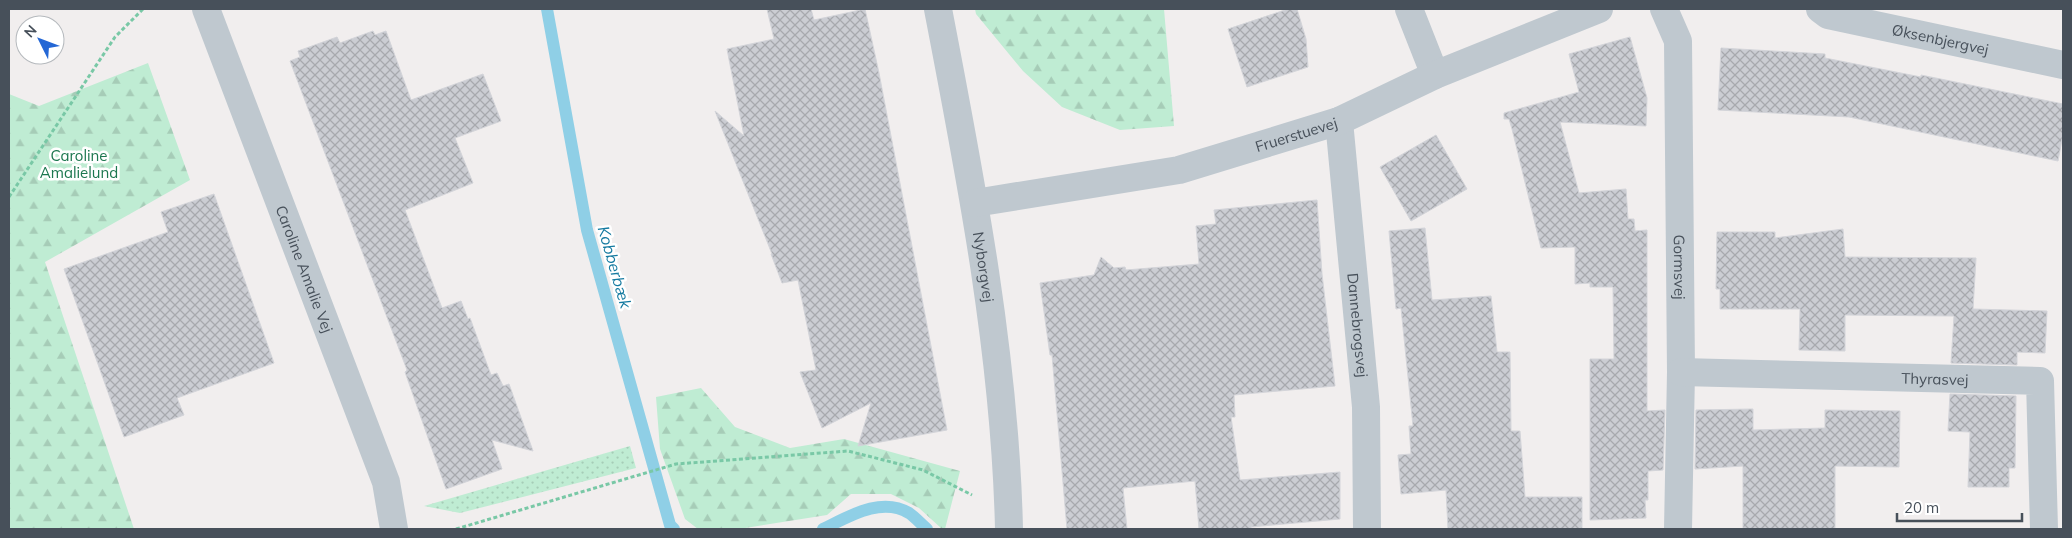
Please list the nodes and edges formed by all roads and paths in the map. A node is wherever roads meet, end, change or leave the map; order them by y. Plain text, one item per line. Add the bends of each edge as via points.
1 (143, 9) edge
2 (206, 9) edge
3 (938, 9) edge
4 (1409, 9) edge
5 (1599, 9) edge
6 (1664, 9) edge
7 (1820, 9) edge
8 (2063, 65) edge
9 (1435, 75) junction
10 (1339, 121) junction
11 (9, 196) edge
12 (975, 204) junction
13 (1681, 372) junction
14 (1009, 522) edge
15 (394, 529) edge
16 (456, 529) edge
17 (1367, 529) edge
18 (1678, 529) edge
19 (2044, 529) edge

1 - 11 path via 115,37
2 - 15 street, Caroline Amalie Vej via 386,482
3 - 12 street, Nyborgvej
4 - 9 street
5 - 9 street, Fruerstuevej
6 - 13 street, Gormsvej via 1678,41
7 - 8 street, Øksenbjergvej via 1828,15
9 - 10 street, Fruerstuevej
10 - 12 street, Fruerstuevej via 1179,170
10 - 17 street, Dannebrogsvej via 1366,407
12 - 14 street, Nyborgvej via 997,371
13 - 18 street, Gormsvej
13 - 19 street, Thyrasvej via 2040,381
14 - 16 path via 923,470 848,451 676,464

